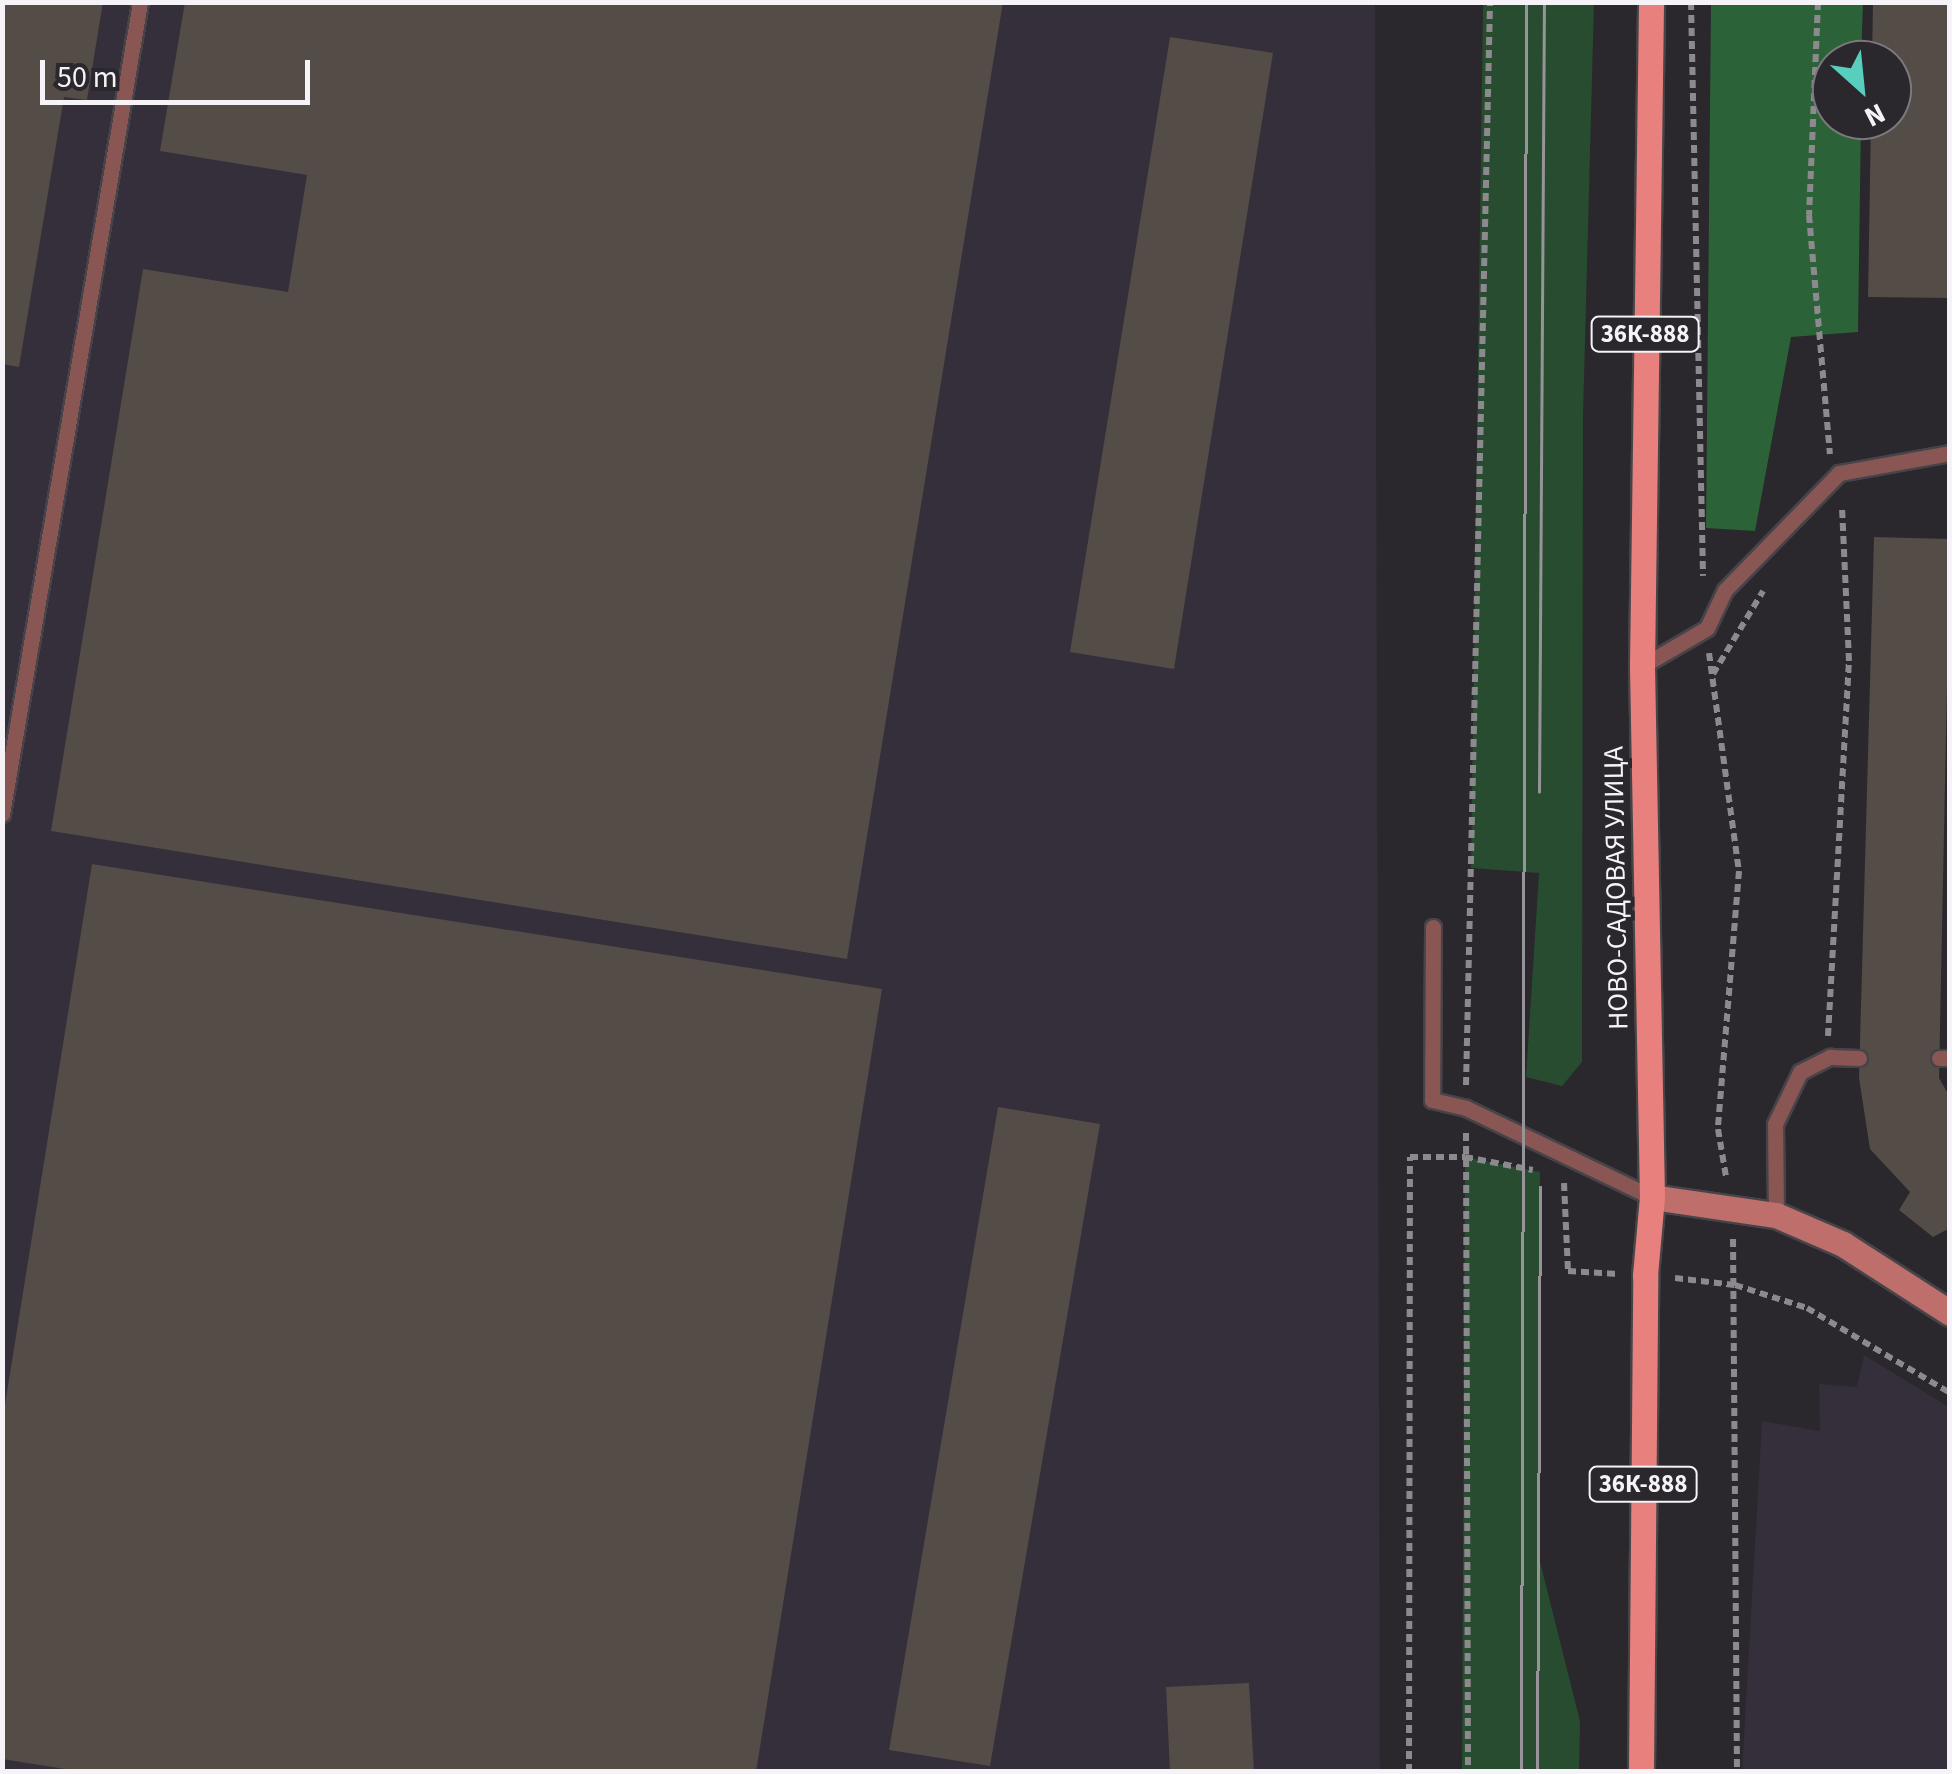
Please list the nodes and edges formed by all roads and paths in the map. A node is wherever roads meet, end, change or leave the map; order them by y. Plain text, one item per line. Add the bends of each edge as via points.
1 (140, 2) edge
2 (1490, 2) edge
3 (1651, 2) edge
4 (1691, 2) edge
5 (1818, 2) edge
6 (1950, 454) edge
7 (1839, 473) junction
8 (1829, 512) dead end
9 (1767, 584) dead end
10 (1707, 628) junction
11 (1642, 666) junction
12 (1712, 676) junction
13 (2, 814) edge
14 (1433, 927) dead end
15 (1830, 1058) junction
16 (1859, 1058) dead end
17 (1466, 1108) junction
18 (1466, 1157) junction
19 (1540, 1172) dead end
20 (1552, 1175) dead end
21 (1652, 1197) junction
22 (1732, 1210) junction
23 (1776, 1215) junction
24 (1645, 1275) junction
25 (1735, 1285) junction
26 (1950, 1314) edge
27 (1950, 1393) edge
28 (1410, 1772) edge
29 (1468, 1772) edge
30 (1641, 1772) edge
31 (1738, 1772) edge

1 - 13 lane
2 - 17 path
3 - 11 main road, НОВО-САДОВАЯ УЛИЦА / 36К-888
4 - 10 path
5 - 7 path via 1809,214 1826,447
6 - 7 lane
7 - 10 lane via 1725,590
8 - 15 path via 1841,498 1850,662
9 - 12 path
10 - 11 lane
10 - 12 path
11 - 21 main road, НОВО-САДОВАЯ УЛИЦА / 36К-888
12 - 22 path via 1739,871 1718,1129
14 - 17 lane via 1432,1100
15 - 16 lane
15 - 23 lane via 1800,1072 1775,1124
17 - 18 path
17 - 21 lane
18 - 19 path
18 - 28 path via 1410,1157
18 - 29 path
20 - 24 path via 1564,1178 1568,1272
21 - 22 street
21 - 24 main road, НОВО-САДОВАЯ УЛИЦА / 36К-888
22 - 23 street
22 - 25 path
23 - 26 street via 1843,1244
24 - 25 path
24 - 30 main road, НОВО-САДОВАЯ УЛИЦА / 36К-888
25 - 27 path via 1807,1308
25 - 31 path

